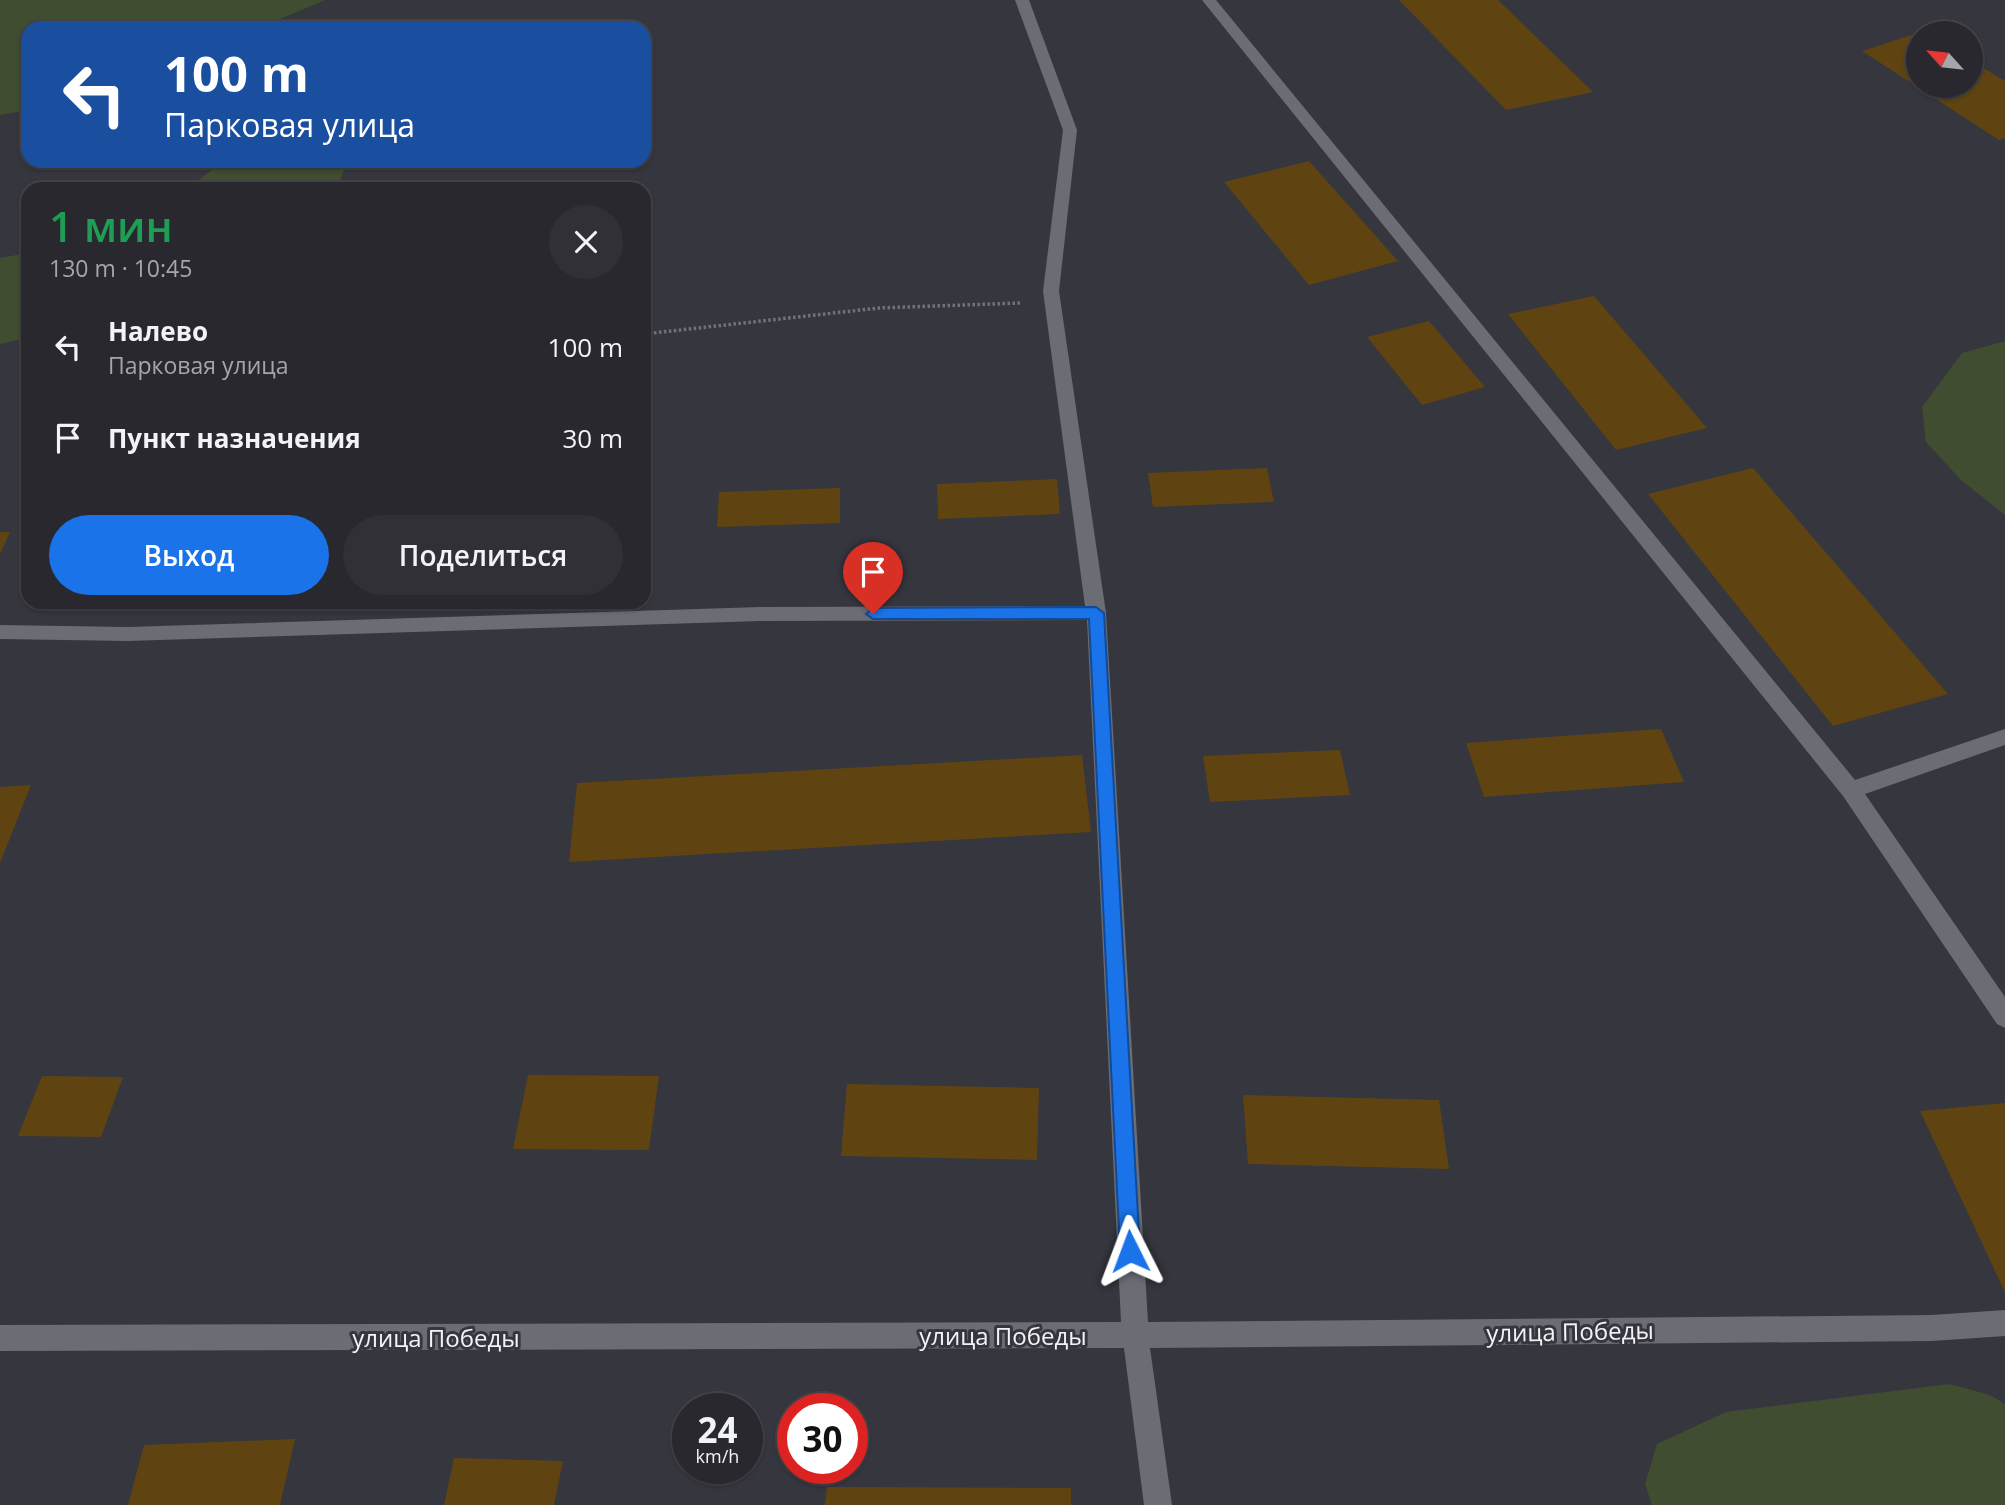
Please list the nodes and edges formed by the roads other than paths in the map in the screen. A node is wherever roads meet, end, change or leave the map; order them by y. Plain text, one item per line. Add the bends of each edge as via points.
1 (1022, 0) edge
2 (1209, 0) edge
3 (1096, 613) junction
4 (0, 632) edge
5 (2005, 737) edge
6 (1851, 790) junction
7 (2005, 1017) edge
8 (2005, 1323) edge
9 (1135, 1334) junction
10 (0, 1338) edge
11 (1158, 1505) edge

1 - 3 street via 1070,130 1052,301
2 - 6 street
3 - 4 street via 761,614 127,634
3 - 9 street
5 - 6 street
6 - 7 street
8 - 9 street, улица Победы via 1932,1328
9 - 10 street, улица Победы
9 - 11 street

